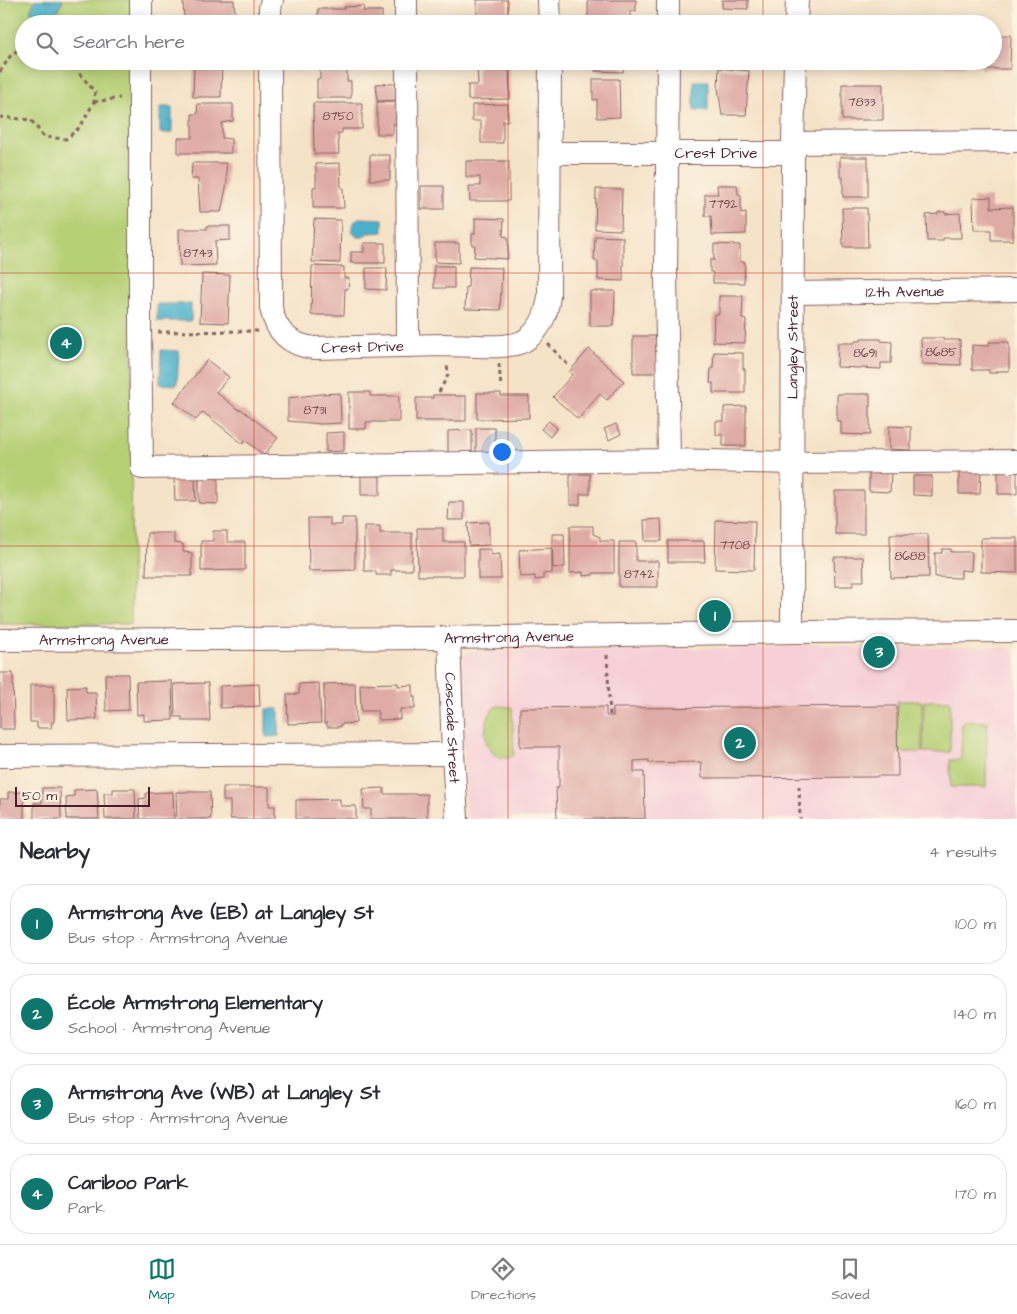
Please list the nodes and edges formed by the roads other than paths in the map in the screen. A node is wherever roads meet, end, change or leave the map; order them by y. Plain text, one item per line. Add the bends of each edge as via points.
1 (141, 0) edge
2 (272, 0) edge
3 (406, 0) edge
4 (549, 0) edge
5 (668, 0) edge
6 (797, 0) edge
7 (141, 15) edge
8 (270, 15) edge
9 (406, 15) edge
10 (550, 15) edge
11 (668, 15) edge
12 (796, 15) edge
13 (140, 70) edge
14 (270, 70) edge
15 (406, 70) edge
16 (550, 70) edge
17 (668, 70) edge
18 (795, 70) edge
19 (1017, 141) edge
20 (794, 148) junction
21 (550, 153) junction
22 (668, 153) junction
23 (1017, 290) edge
24 (794, 293) junction
25 (408, 346) junction
26 (669, 460) junction
27 (1017, 461) edge
28 (793, 463) junction
29 (1017, 631) edge
30 (792, 632) junction
31 (449, 638) junction
32 (0, 640) edge
33 (453, 754) junction
34 (0, 756) edge
35 (457, 819) edge

1 - 7 street
2 - 8 street
3 - 9 street
4 - 10 street
5 - 11 street
6 - 12 street
13 - 26 street via 142,468
14 - 25 street, Crest Drive via 270,308 276,324 286,336 308,347
15 - 25 street
16 - 21 street
17 - 22 street
18 - 20 street, Langley Street
19 - 20 street, Crest Drive
20 - 22 street, Crest Drive
20 - 24 street, Langley Street
21 - 22 street, Crest Drive
21 - 25 street, Crest Drive via 549,296 541,324 526,340 508,346
22 - 26 street
23 - 24 street, 12th Avenue
24 - 28 street, Langley Street
26 - 28 street
27 - 28 street
28 - 30 street, Langley Street
29 - 30 street, Armstrong Avenue
30 - 31 street, Armstrong Avenue
31 - 32 street, Armstrong Avenue
31 - 33 street, Cascade Street
33 - 34 street
33 - 35 street, Cascade Street

